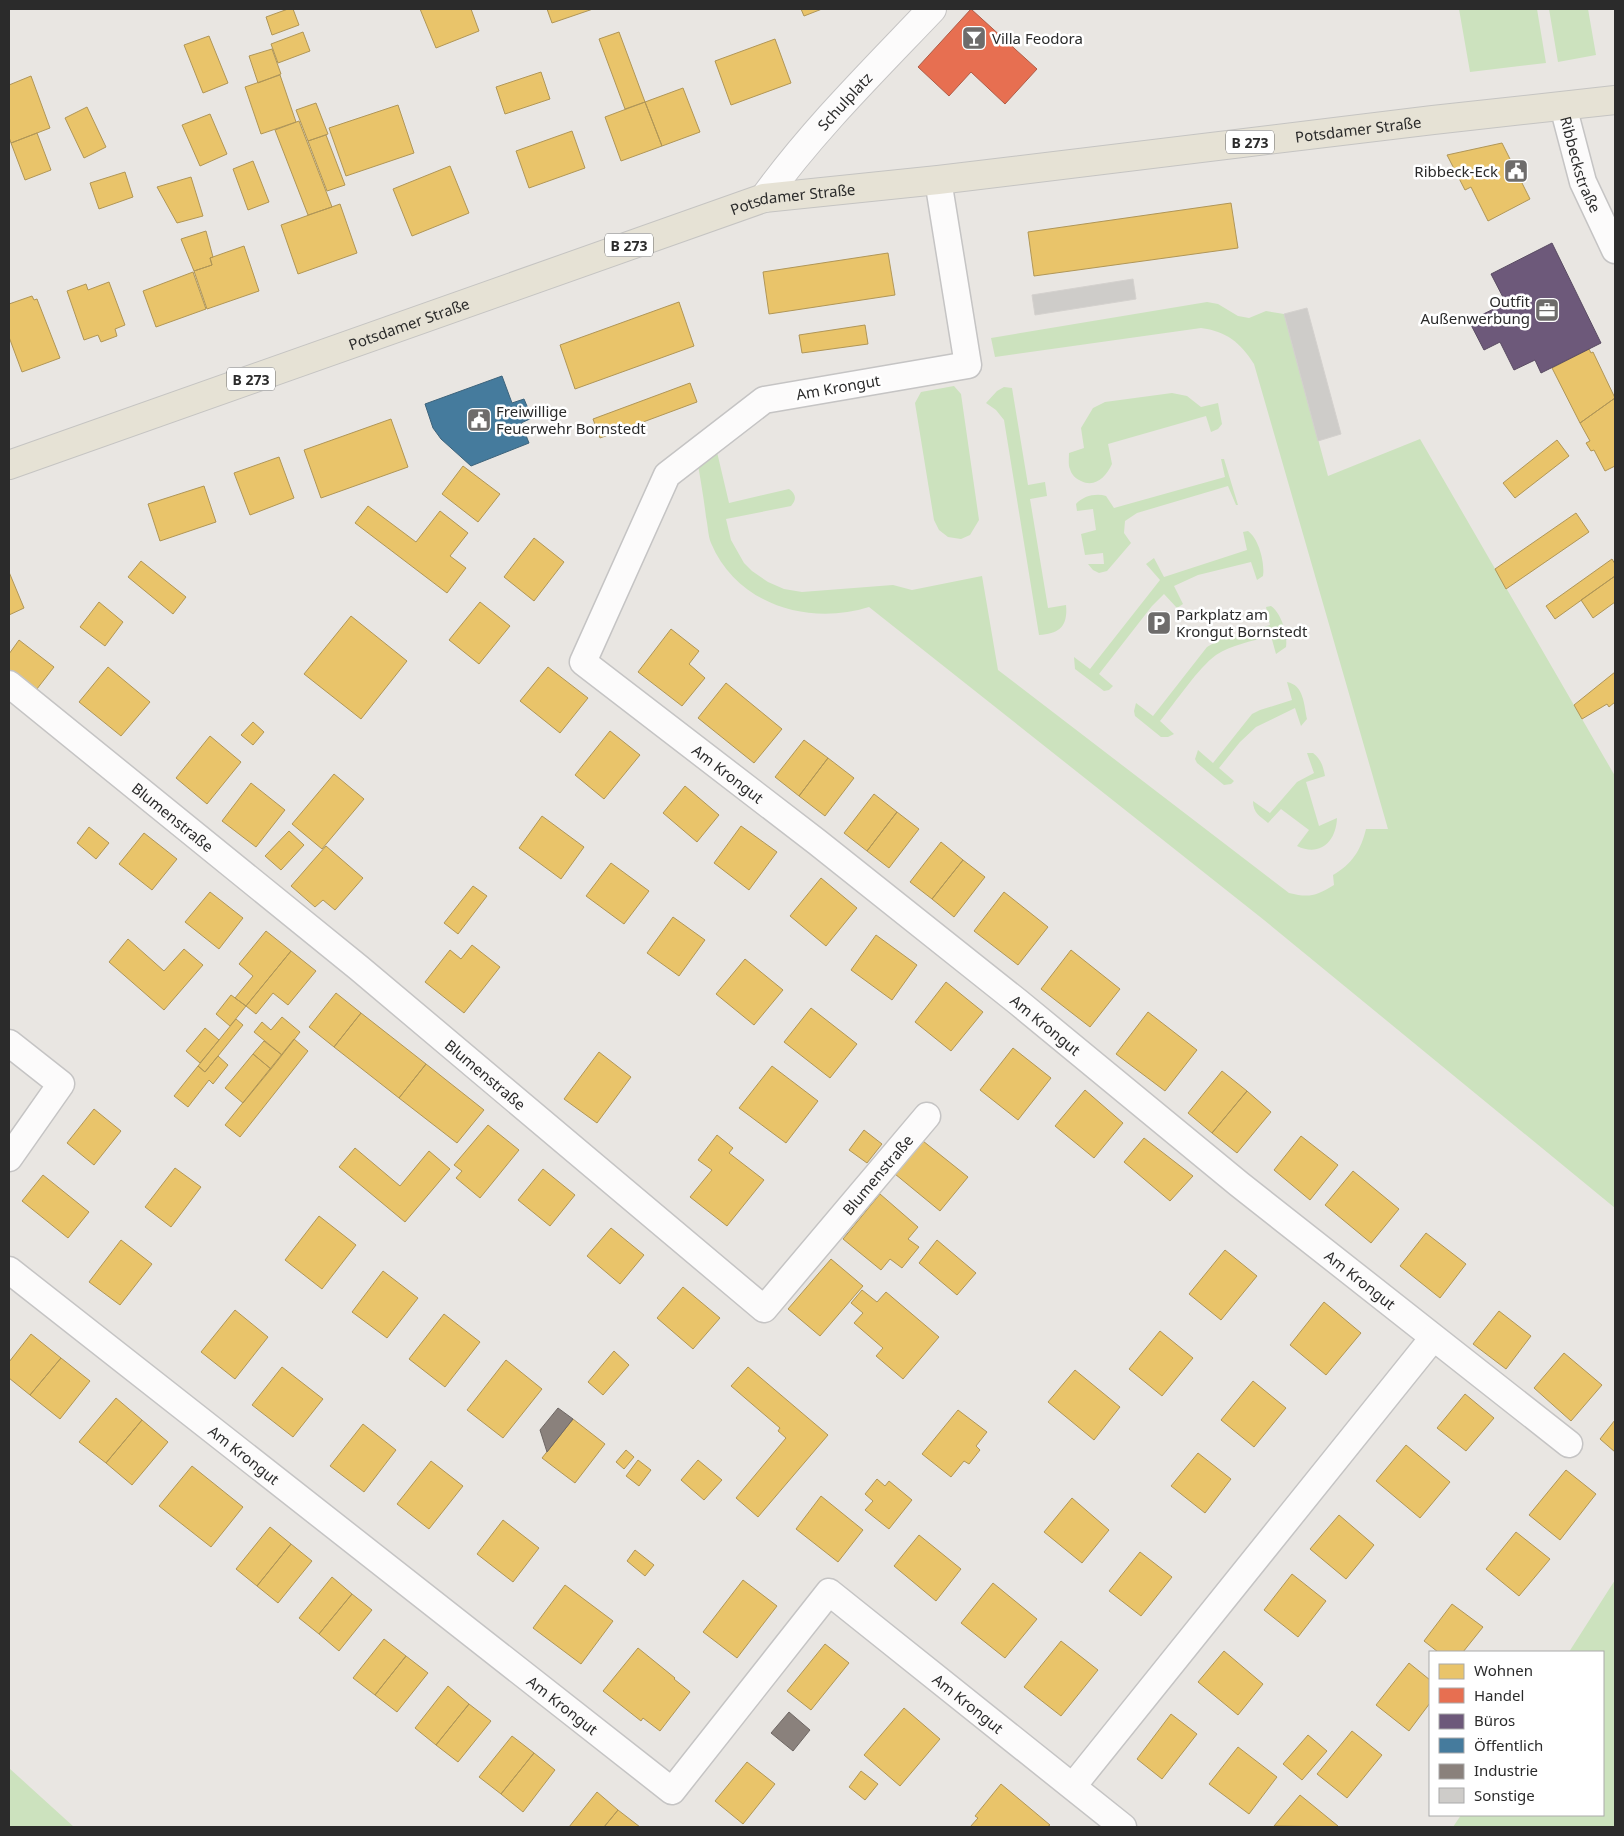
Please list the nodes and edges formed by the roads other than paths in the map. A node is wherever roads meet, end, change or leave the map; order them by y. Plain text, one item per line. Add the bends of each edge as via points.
1 (932, 9) edge
2 (1615, 100) edge
3 (1563, 106) junction
4 (938, 180) junction
5 (764, 198) junction
6 (1615, 250) edge
7 (9, 465) edge
8 (9, 684) edge
9 (9, 1043) edge
10 (926, 1116) dead end
11 (9, 1158) edge
12 (9, 1270) edge
13 (1433, 1338) junction
14 (1568, 1444) dead end
15 (1073, 1786) junction
16 (1123, 1827) edge

1 - 5 street, Schulplatz via 800,150
2 - 3 main road, Potsdamer Straße / B 273
3 - 4 main road, Potsdamer Straße / B 273
3 - 6 street, Ribbeckstraße via 1583,182
4 - 5 main road, Potsdamer Straße / B 273
4 - 13 street, Am Krongut via 968,365 764,400 667,475 584,662 1010,996
5 - 7 main road, Potsdamer Straße / B 273
8 - 10 street, Blumenstraße via 359,968 764,1309
9 - 11 street via 61,1084
12 - 15 street, Am Krongut via 672,1791 830,1592
13 - 14 street, Am Krongut
13 - 15 street
15 - 16 street, Am Krongut

